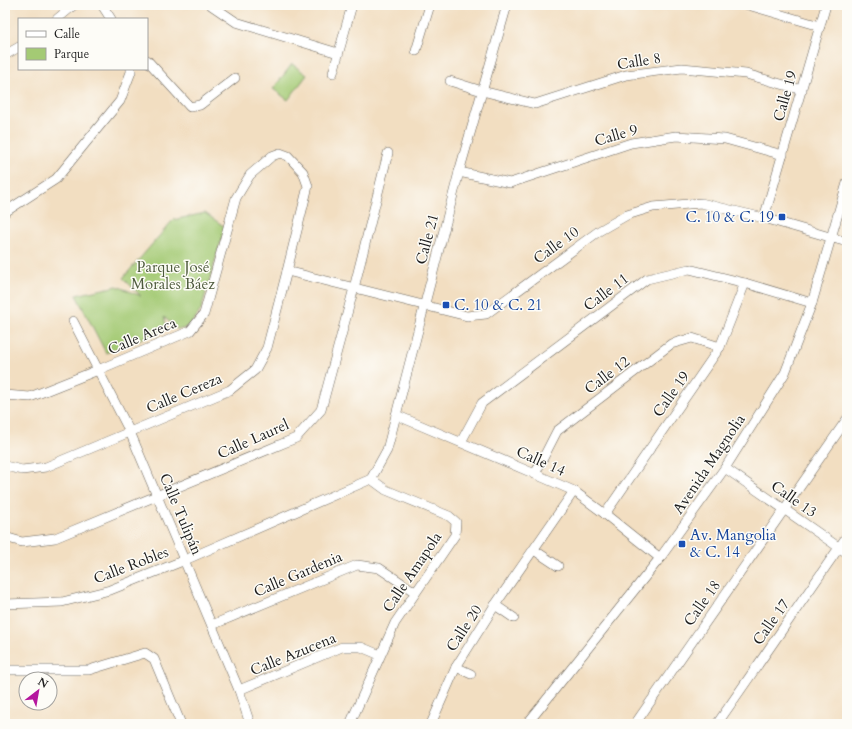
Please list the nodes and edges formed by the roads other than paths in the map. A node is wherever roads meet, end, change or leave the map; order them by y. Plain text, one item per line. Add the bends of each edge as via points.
1 (74, 5) edge
2 (102, 5) edge
3 (210, 5) edge
4 (352, 5) edge
5 (430, 5) edge
6 (508, 5) edge
7 (748, 5) edge
8 (826, 5) edge
9 (58, 18) edge
10 (110, 18) edge
11 (820, 26) junction
12 (18, 48) edge
13 (416, 51) dead end
14 (338, 54) junction
15 (5, 55) edge
16 (148, 61) edge
17 (131, 70) edge
18 (333, 73) dead end
19 (235, 78) dead end
20 (450, 81) dead end
21 (802, 90) junction
22 (482, 91) junction
23 (388, 153) dead end
24 (783, 155) junction
25 (295, 163) joint
26 (459, 172) junction
27 (847, 183) edge
28 (5, 212) edge
29 (764, 218) junction
30 (831, 238) junction
31 (847, 242) edge
32 (287, 271) junction
33 (745, 283) junction
34 (354, 288) junction
35 (812, 303) junction
36 (424, 306) junction
37 (73, 321) dead end
38 (720, 347) junction
39 (98, 370) junction
40 (5, 395) edge
41 (396, 415) junction
42 (847, 419) edge
43 (130, 432) junction
44 (461, 442) junction
45 (5, 466) edge
46 (725, 468) junction
47 (535, 474) junction
48 (371, 479) junction
49 (574, 491) junction
50 (158, 496) junction
51 (784, 509) junction
52 (605, 514) junction
53 (847, 536) edge
54 (5, 537) edge
55 (839, 548) junction
56 (534, 550) junction
57 (847, 553) edge
58 (660, 558) junction
59 (185, 560) junction
60 (558, 566) dead end
61 (414, 592) junction
62 (5, 604) edge
63 (495, 605) junction
64 (514, 618) dead end
65 (212, 625) junction
66 (380, 655) junction
67 (456, 667) junction
68 (5, 670) edge
69 (471, 674) dead end
70 (239, 690) junction
71 (181, 724) edge
72 (250, 724) edge
73 (350, 724) edge
74 (432, 724) edge
75 (527, 724) edge
76 (635, 724) edge
77 (717, 724) edge

1 - 9 street
2 - 10 street
3 - 14 street via 236,22
4 - 14 street
5 - 13 street
6 - 22 street, Calle 21
7 - 11 street
8 - 11 street, Calle 19
11 - 21 street, Calle 19
12 - 15 street
14 - 18 street
16 - 19 street via 190,107 200,105
17 - 28 street via 120,101 56,179
20 - 22 street, Calle 8
21 - 22 street, Calle 8 via 746,74 682,68 626,75 535,104
21 - 24 street, Calle 19
22 - 26 street, Calle 21
23 - 34 street, Calle Laurel
24 - 26 street, Calle 9 via 726,139 676,136 631,143 510,183
24 - 29 street, Calle 19
25 - 32 street, Calle Cereza via 303,172 308,186
25 - 39 street, Calle Areca via 280,153 272,156 250,175 236,198 204,314 190,332
26 - 36 street, Calle 21
27 - 30 street, Avenida Magnolia
29 - 30 street, Calle 10
29 - 36 street, Calle 10 via 701,203 653,207 628,215 599,231 486,314 467,316
30 - 31 street, Calle 10
30 - 35 street, Avenida Magnolia
32 - 34 street, Calle 10
32 - 43 street, Calle Cereza via 267,348 255,370 230,390
33 - 35 street, Calle 11
33 - 38 street, Calle 19
33 - 44 street, Calle 11 via 689,270 648,279 482,403
34 - 36 street, Calle 10
34 - 50 street, Calle Laurel via 322,410 296,438
35 - 46 street, Avenida Magnolia via 785,373
36 - 41 street, Calle 21
37 - 39 street, Calle Tulipán
38 - 47 street, Calle 12 via 692,338 671,344 556,430
38 - 52 street, Calle 19
39 - 40 street, Calle Areca via 30,397
39 - 43 street, Calle Tulipán
41 - 44 street, Calle 14
41 - 48 street, Calle 21 via 387,450
42 - 51 street, Calle 18
43 - 45 street, Calle Cereza via 46,467 22,470
43 - 50 street, Calle Tulipán
44 - 47 street, Calle 14
46 - 51 street, Calle 13
46 - 58 street, Avenida Magnolia
47 - 49 street, Calle 14
48 - 59 street, Calle Robles
48 - 61 street, Calle Amapola via 386,490 449,516 456,522 454,535
49 - 52 street, Calle 14
49 - 56 street, Calle 20
50 - 54 street, Calle Laurel via 55,538 22,542
50 - 59 street, Calle Tulipán
51 - 55 street, Calle 13
51 - 76 street, Calle 18
52 - 58 street, Calle 14
53 - 55 street, Calle 17
55 - 57 street, Calle 13
55 - 77 street, Calle 17
56 - 60 street
56 - 63 street, Calle 20
58 - 75 street, Avenida Magnolia
59 - 62 street, Calle Robles via 110,590 62,602
59 - 65 street, Calle Tulipán
61 - 65 street, Calle Gardenia via 379,568 357,565
61 - 66 street, Calle Amapola via 394,623
63 - 64 street, Calle 20
63 - 67 street, Calle 20
65 - 70 street, Calle Tulipán
66 - 70 street, Calle Azucena via 361,647 342,647
66 - 73 street, Calle Amapola
67 - 69 street, Calle 20
67 - 74 street, Calle 20
68 - 71 street via 89,670 145,653 154,659
70 - 72 street, Calle Tulipán

